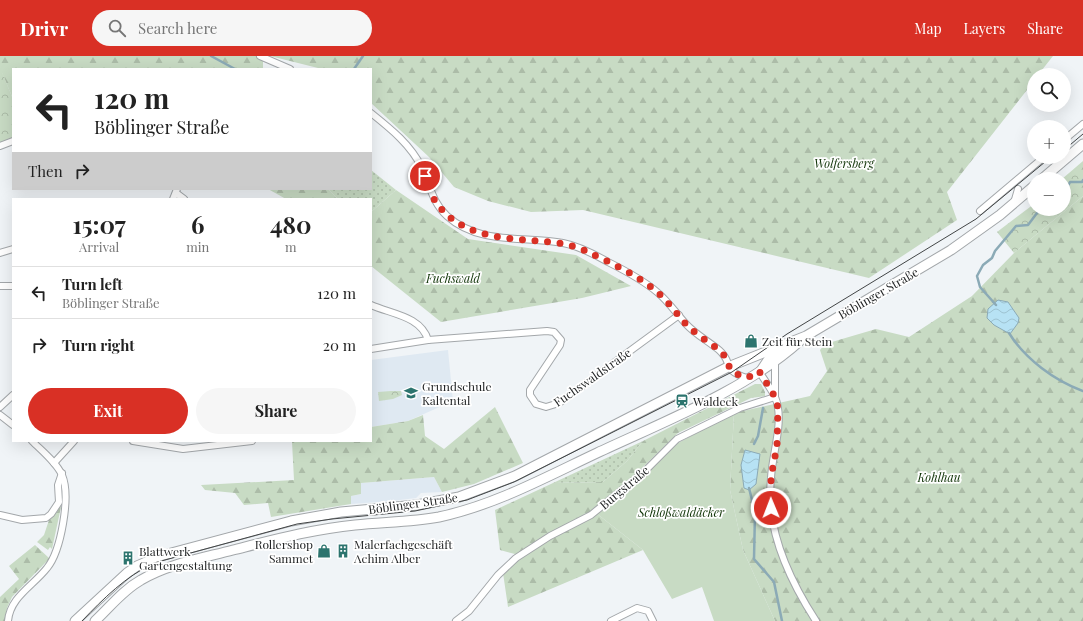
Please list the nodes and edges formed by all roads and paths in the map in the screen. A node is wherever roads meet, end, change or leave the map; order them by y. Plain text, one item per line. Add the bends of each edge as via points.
1 (260, 56) edge
2 (288, 68) edge
3 (372, 114) edge
4 (1083, 124) edge
5 (1071, 134) edge
6 (12, 141) edge
7 (1083, 144) edge
8 (0, 146) edge
9 (1083, 151) edge
10 (1036, 164) edge
11 (1050, 172) edge
12 (1058, 172) edge
13 (1014, 183) junction
14 (1018, 189) junction
15 (1027, 189) edge
16 (1027, 193) edge
17 (1027, 195) edge
18 (1014, 203) junction
19 (980, 212) dead end
20 (12, 249) edge
21 (951, 250) junction
22 (0, 253) edge
23 (0, 286) edge
24 (12, 286) edge
25 (372, 305) edge
26 (678, 315) junction
27 (806, 336) junction
28 (428, 340) junction
29 (784, 345) junction
30 (372, 349) edge
31 (775, 360) junction
32 (731, 363) junction
33 (759, 371) junction
34 (747, 378) junction
35 (12, 395) edge
36 (775, 397) junction
37 (0, 407) edge
38 (0, 415) edge
39 (12, 424) edge
40 (33, 442) edge
41 (73, 442) edge
42 (139, 442) edge
43 (243, 442) edge
44 (54, 463) junction
45 (62, 474) junction
46 (0, 515) edge
47 (8, 621) edge
48 (75, 621) edge
49 (95, 621) edge
50 (456, 621) edge
51 (611, 621) edge
52 (654, 621) edge
53 (816, 621) edge

1 - 2 street
3 - 26 street via 391,128 410,148 433,197 448,216 458,223 486,236 564,243 584,250 610,262 651,287
4 - 5 street
6 - 8 street
7 - 11 main road
9 - 12 main road
10 - 13 street
13 - 14 street
13 - 19 street
14 - 15 street
14 - 18 street
16 - 18 main road, Böblinger Straße
17 - 21 main road, Böblinger Straße via 988,232 962,247
18 - 21 main road, Böblinger Straße
20 - 22 street
21 - 27 main road, Böblinger Straße
23 - 24 street
25 - 28 street via 409,319 426,332
26 - 28 street, Fuchswaldstraße via 559,403 546,407 536,404 530,390 560,345 561,340 554,332
26 - 32 street
27 - 29 main road, Böblinger Straße
27 - 31 main road, Böblinger Straße
28 - 30 street, Fuchswaldstraße
29 - 32 main road, Böblinger Straße
29 - 33 street, Böblinger Straße via 767,359
31 - 33 main road, Böblinger Straße
31 - 36 street
32 - 34 street via 735,374
32 - 48 main road, Böblinger Straße via 515,476 476,492 417,505 341,512 291,521 149,560 127,573
33 - 34 main road, Böblinger Straße
33 - 36 street
34 - 49 main road, Böblinger Straße via 674,417 483,505 425,519 336,527 281,538 190,562 160,571 139,581
35 - 37 street
36 - 50 street, Burgstraße via 740,408 677,439 645,471 591,515 550,536 516,558 498,575 469,611
36 - 53 street via 778,408 777,446 771,477 772,516 778,545 786,566
38 - 39 street
40 - 44 street
41 - 44 street
42 - 43 street via 183,449
44 - 45 street
45 - 46 street via 58,485 59,502 46,518 22,520
45 - 47 street via 66,484 65,504 55,552 47,568 16,599 10,609
51 - 52 street via 637,608 648,611

